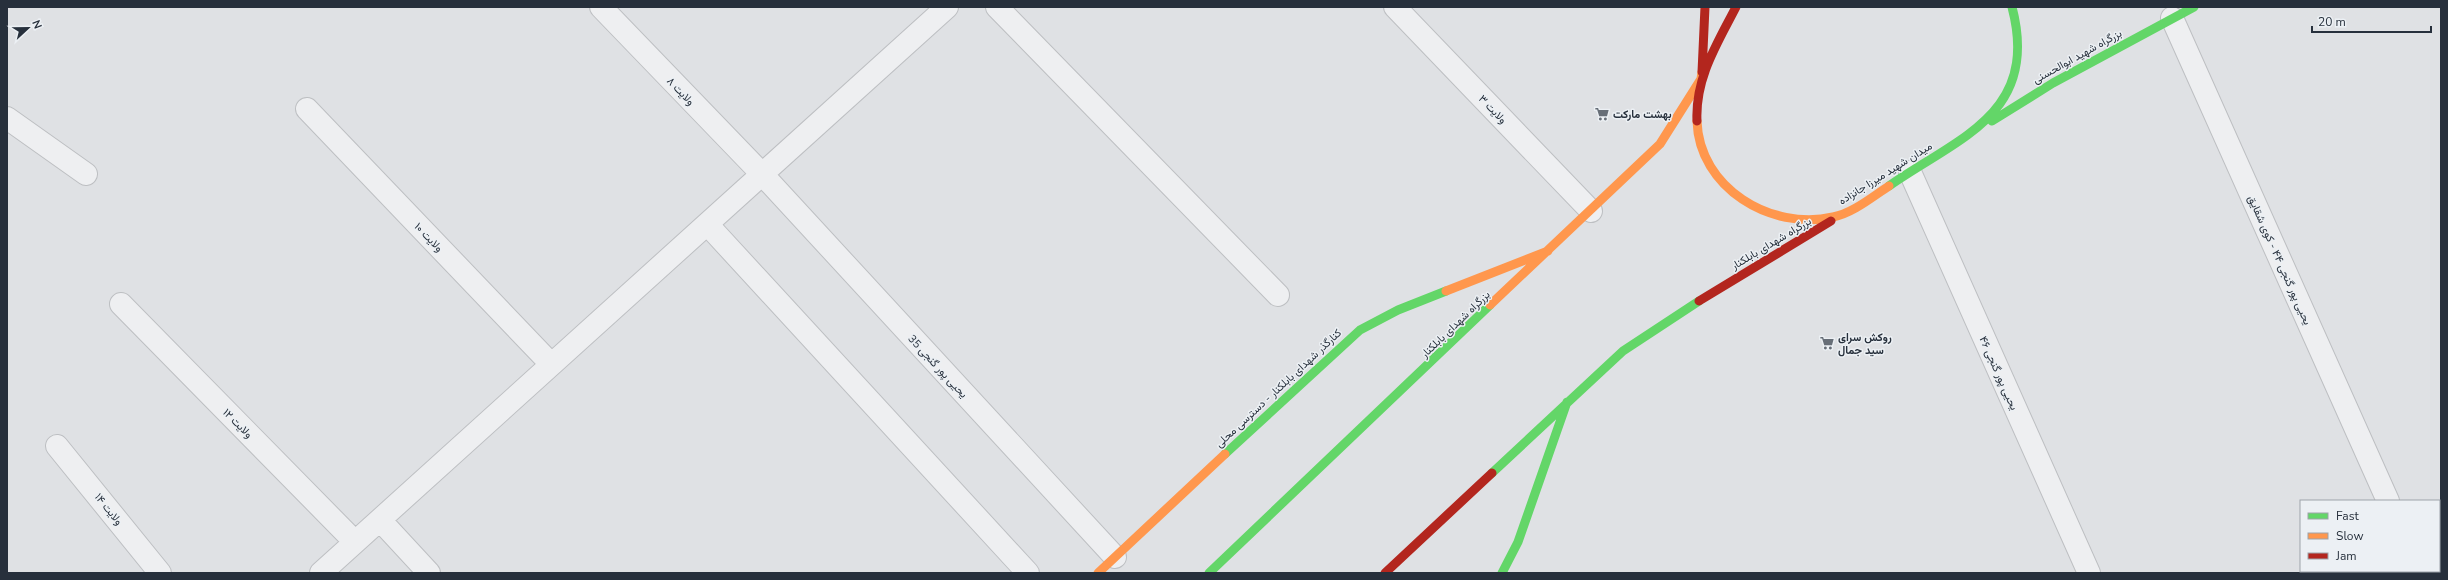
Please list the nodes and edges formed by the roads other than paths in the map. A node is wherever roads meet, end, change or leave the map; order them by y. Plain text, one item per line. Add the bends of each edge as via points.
1 (601, 7) edge
2 (947, 7) edge
3 (997, 7) edge
4 (1395, 7) edge
5 (1705, 7) edge
6 (1736, 7) edge
7 (2012, 7) edge
8 (2194, 7) edge
9 (2172, 18) junction
10 (1701, 79) junction
11 (307, 109) dead end
12 (7, 118) edge
13 (1974, 132) junction
14 (1910, 172) junction
15 (86, 174) dead end
16 (762, 174) junction
17 (1591, 211) junction
18 (1842, 214) junction
19 (707, 224) junction
20 (1550, 250) junction
21 (1278, 295) dead end
22 (121, 304) dead end
23 (552, 364) junction
24 (1567, 402) junction
25 (57, 446) dead end
26 (2388, 500) edge
27 (380, 520) junction
28 (355, 542) junction
29 (1117, 562) junction
30 (160, 573) edge
31 (321, 573) edge
32 (429, 573) edge
33 (1028, 573) edge
34 (1098, 573) edge
35 (1210, 573) edge
36 (1385, 573) edge
37 (1502, 573) edge
38 (2089, 573) edge

1 - 16 street, ولایت ۸
2 - 16 street
3 - 21 street
4 - 17 street, ولایت ۳
5 - 10 main road
6 - 10 main road, میدان شهید میرزا جانزاده
7 - 13 main road, میدان شهید میرزا جانزاده via 2017,21 2019,43 2016,66 2009,88 1997,108
8 - 9 main road, بزرگراه شهید ابوالحسنی
9 - 13 main road, بزرگراه شهید ابوالحسنی via 2053,83
9 - 26 street, یحیی پور گنجی ۴۴ - کوی شقایق
10 - 17 main road, بزرگراه شهدای بابلکنار via 1660,144
10 - 18 main road, میدان شهید میرزا جانزاده via 1696,105 1698,131 1705,155 1718,178 1736,196 1758,210 1782,219 1808,221
11 - 23 street, ولایت ۱۰
12 - 15 street
13 - 14 main road, میدان شهید میرزا جانزاده
14 - 18 main road, میدان شهید میرزا جانزاده
14 - 38 street, یحیی پور گنجی ۴۶
16 - 19 street
16 - 29 street, یحیی پور گنجی 35
17 - 20 main road, بزرگراه شهدای بابلکنار
18 - 24 main road, بزرگراه شهدای بابلکنار via 1666,321 1623,351
19 - 23 street
19 - 33 street
20 - 29 main road, کنارگذر شهدای بابلکنار - دسترسی محلی via 1420,300 1360,330 1327,358
20 - 35 main road, بزرگراه شهدای بابلکنار
22 - 28 street, ولایت ۱۲
23 - 27 street
24 - 36 main road, بزرگراه شهدای بابلکنار
24 - 37 main road via 1518,542
25 - 30 street, ولایت ۱۴
27 - 28 street
27 - 32 street
28 - 31 street
29 - 34 main road, کنارگذر شهدای بابلکنار - دسترسی محلی

